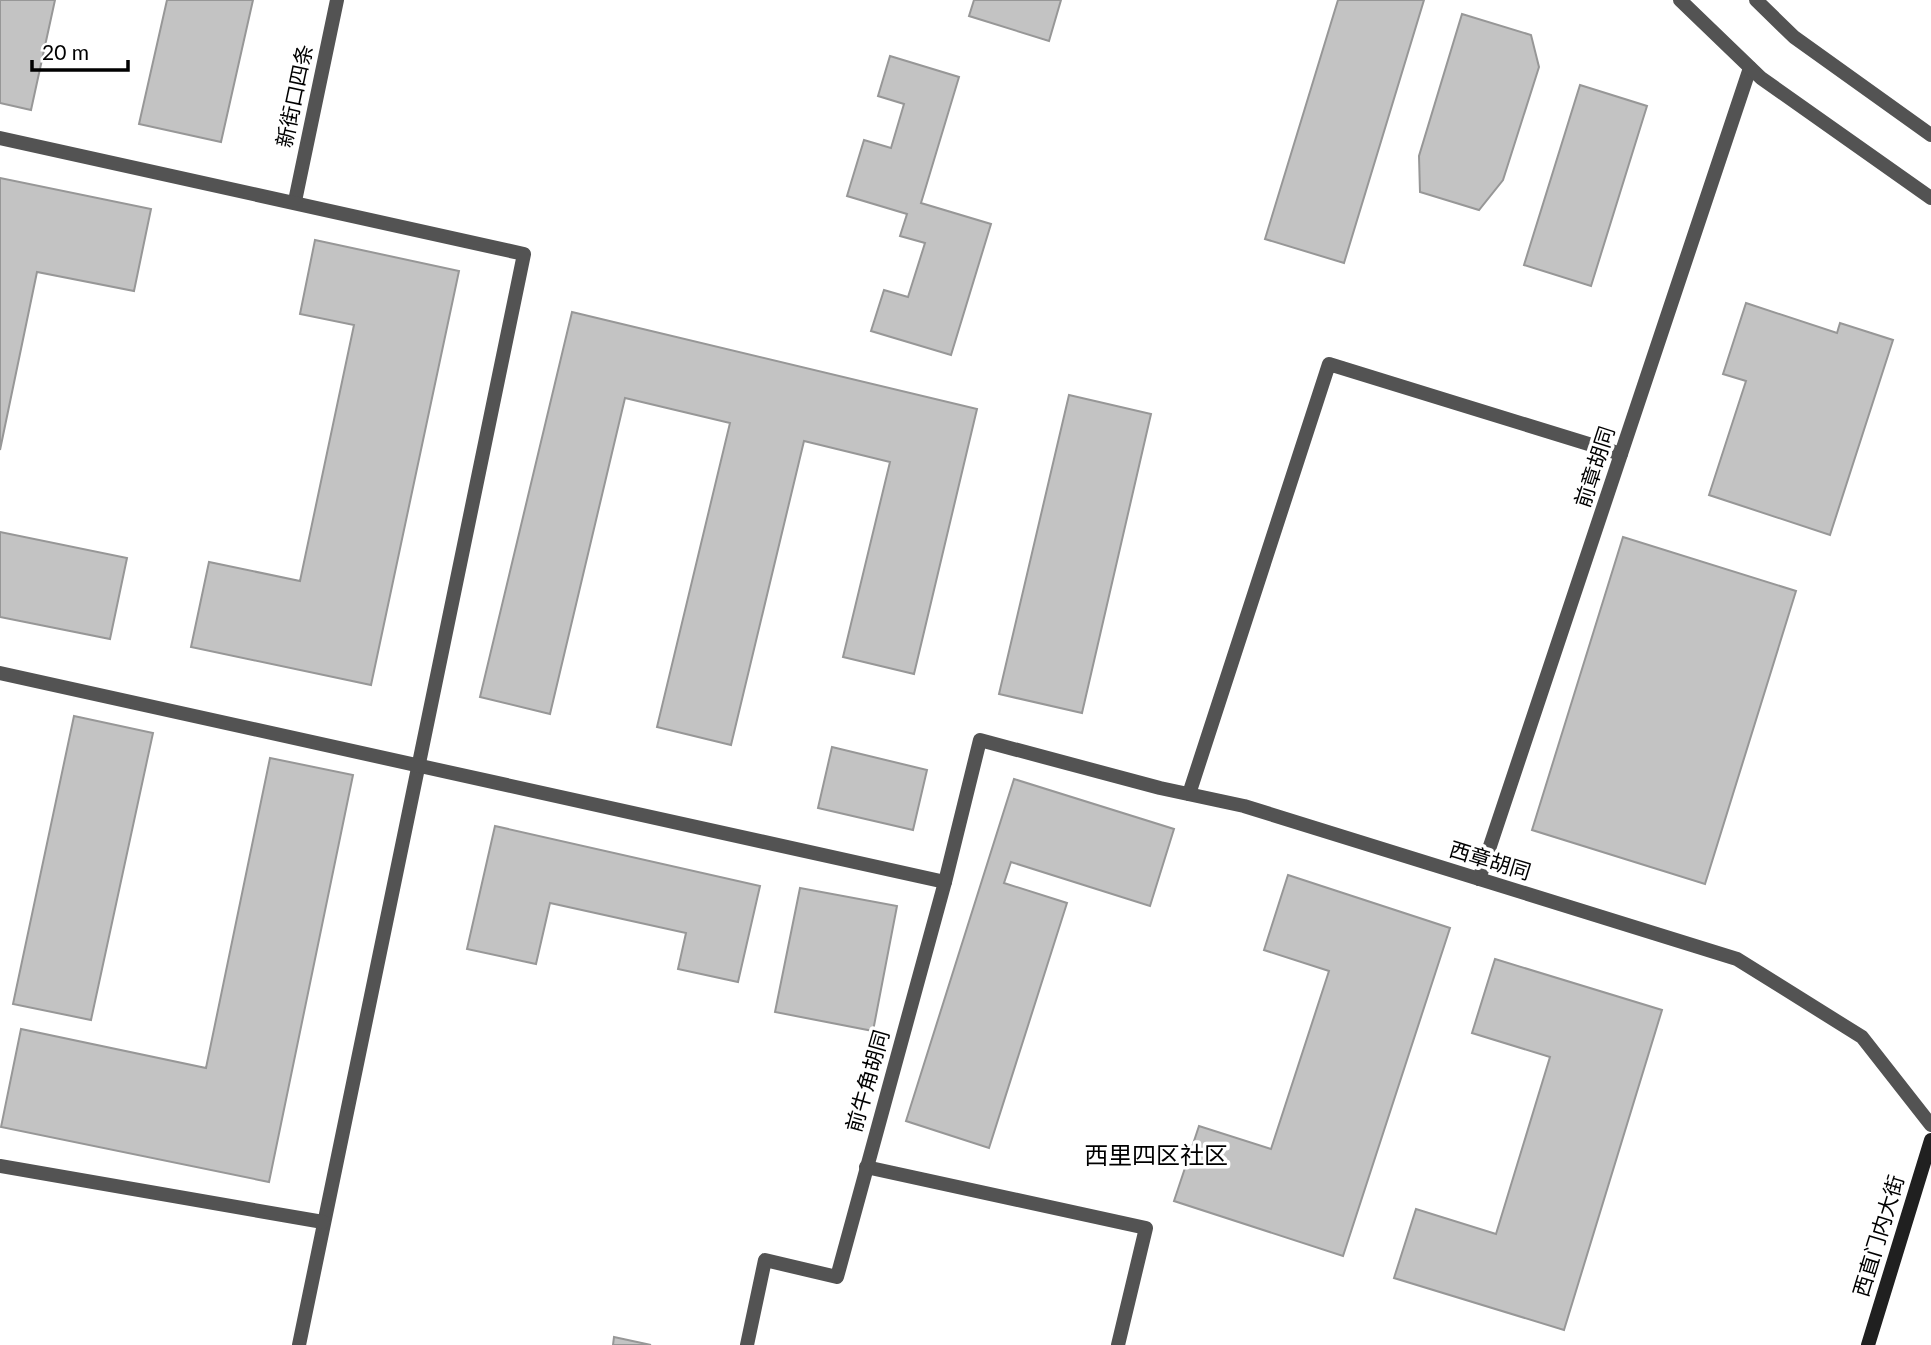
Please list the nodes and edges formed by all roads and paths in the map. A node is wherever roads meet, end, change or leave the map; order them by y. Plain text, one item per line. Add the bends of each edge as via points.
1 (337, 0) edge
2 (1680, 0) edge
3 (1756, 0) edge
4 (1750, 68) junction
5 (1931, 135) edge
6 (0, 138) edge
7 (1931, 198) edge
8 (295, 201) junction
9 (1621, 454) junction
10 (0, 673) edge
11 (980, 740) joint
12 (421, 764) junction
13 (1189, 794) junction
14 (1479, 879) junction
15 (945, 882) junction
16 (1931, 1125) edge
17 (1931, 1140) edge
18 (0, 1166) edge
19 (866, 1167) junction
20 (323, 1222) junction
21 (299, 1345) edge
22 (747, 1345) edge
23 (1118, 1345) edge
24 (1868, 1345) edge

1 - 8 street, 新街口四条
2 - 4 street
3 - 5 street via 1794,37
4 - 7 street
4 - 9 street, 前章胡同
6 - 8 street
8 - 12 street via 524,254
9 - 13 street via 1329,364
9 - 14 street, 前章胡同
10 - 12 street
11 - 13 street, 西章胡同
11 - 15 street, 前牛角胡同
12 - 15 street
12 - 20 street
13 - 14 street, 西章胡同 via 1244,806
14 - 16 street, 西章胡同 via 1737,959 1862,1037
15 - 19 street, 前牛角胡同
17 - 24 main road, 西直门内大街
18 - 20 street
19 - 22 street, 前牛角胡同 via 837,1277 765,1261
19 - 23 street via 1146,1228
20 - 21 street

